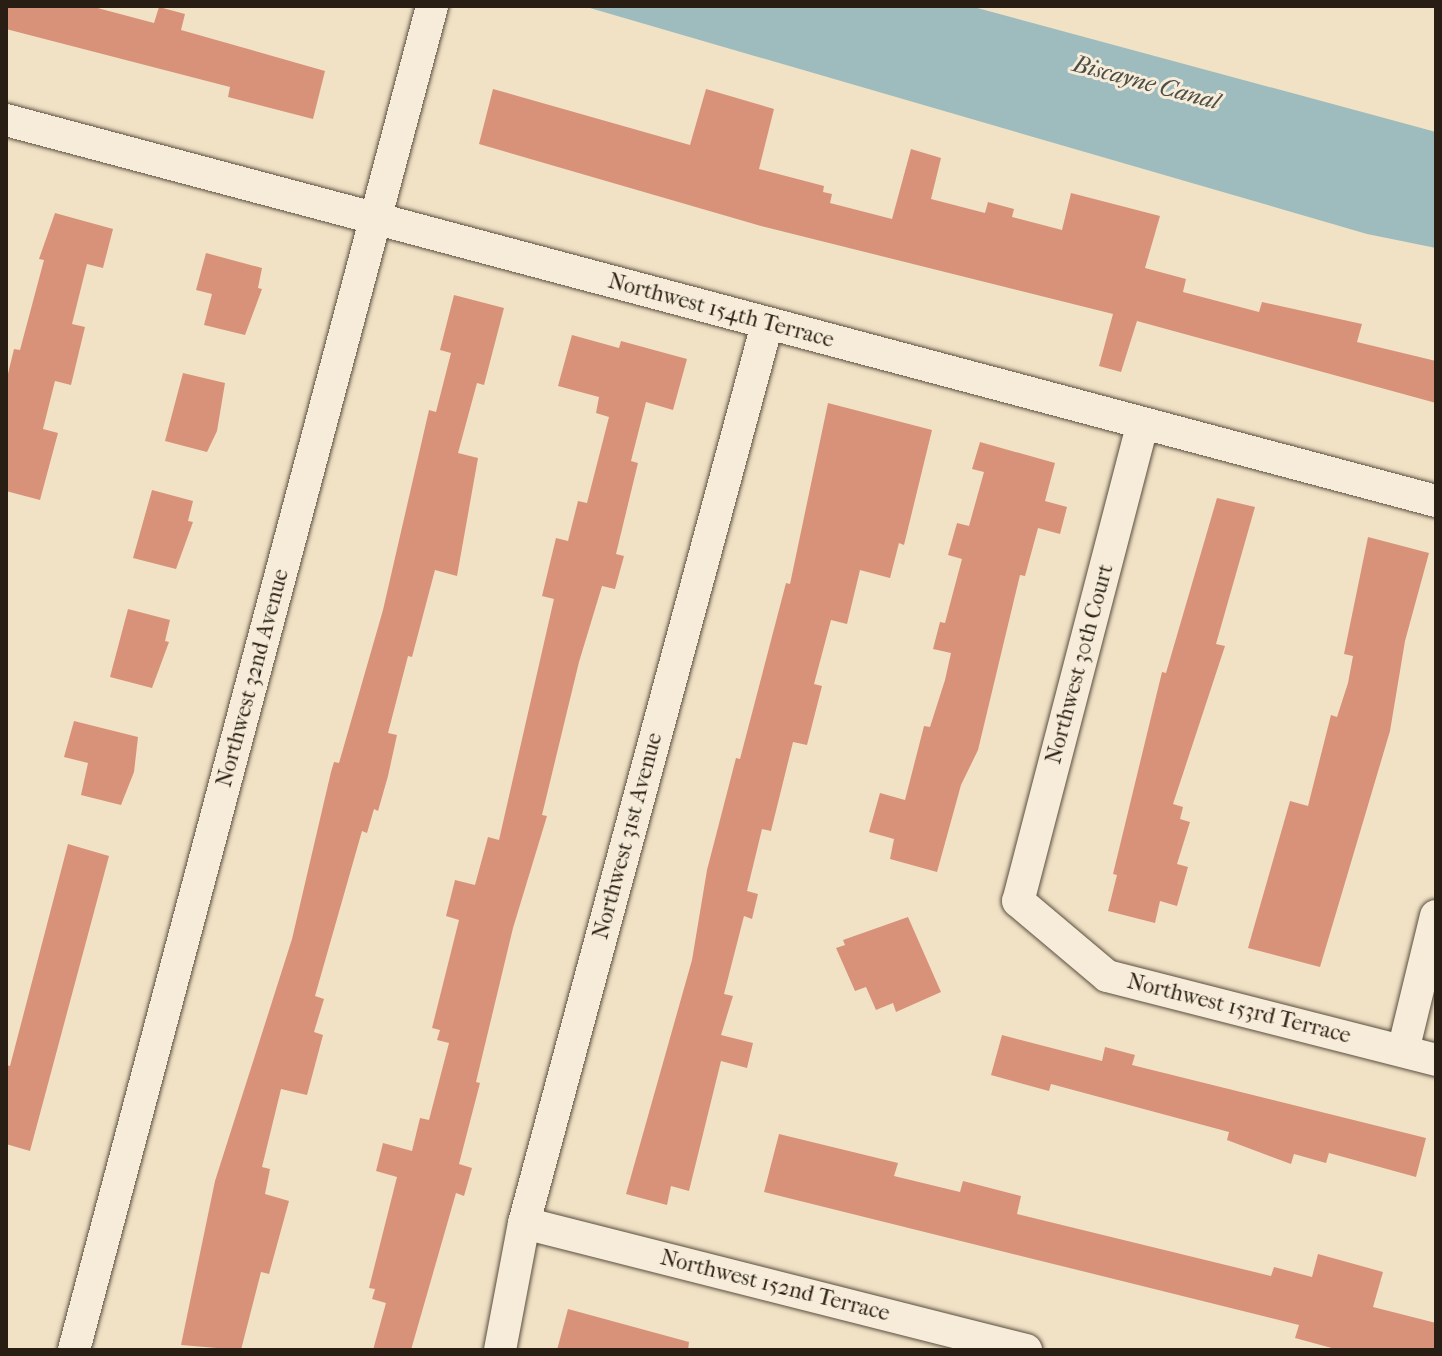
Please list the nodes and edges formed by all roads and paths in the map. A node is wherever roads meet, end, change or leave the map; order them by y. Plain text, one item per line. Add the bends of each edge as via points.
1 (432, 6) edge
2 (6, 120) edge
3 (376, 215) junction
4 (767, 324) junction
5 (1142, 426) junction
6 (1436, 501) edge
7 (1018, 901) joint
8 (1436, 916) edge
9 (1403, 1051) junction
10 (1436, 1060) edge
11 (524, 1223) junction
12 (74, 1350) edge
13 (500, 1350) edge
14 (1026, 1350) edge

1 - 3 street, Northwest 32nd Avenue
2 - 3 street, Northwest 154th Terrace
3 - 4 street, Northwest 154th Terrace
3 - 12 street, Northwest 32nd Avenue
4 - 5 street, Northwest 154th Terrace
4 - 11 street, Northwest 31st Avenue
5 - 6 street, Northwest 154th Terrace
5 - 7 street, Northwest 30th Court
7 - 9 street, Northwest 153rd Terrace via 1107,976
8 - 9 street
9 - 10 street, Northwest 153rd Terrace
11 - 13 street, Northwest 31st Avenue
11 - 14 street, Northwest 152nd Terrace

